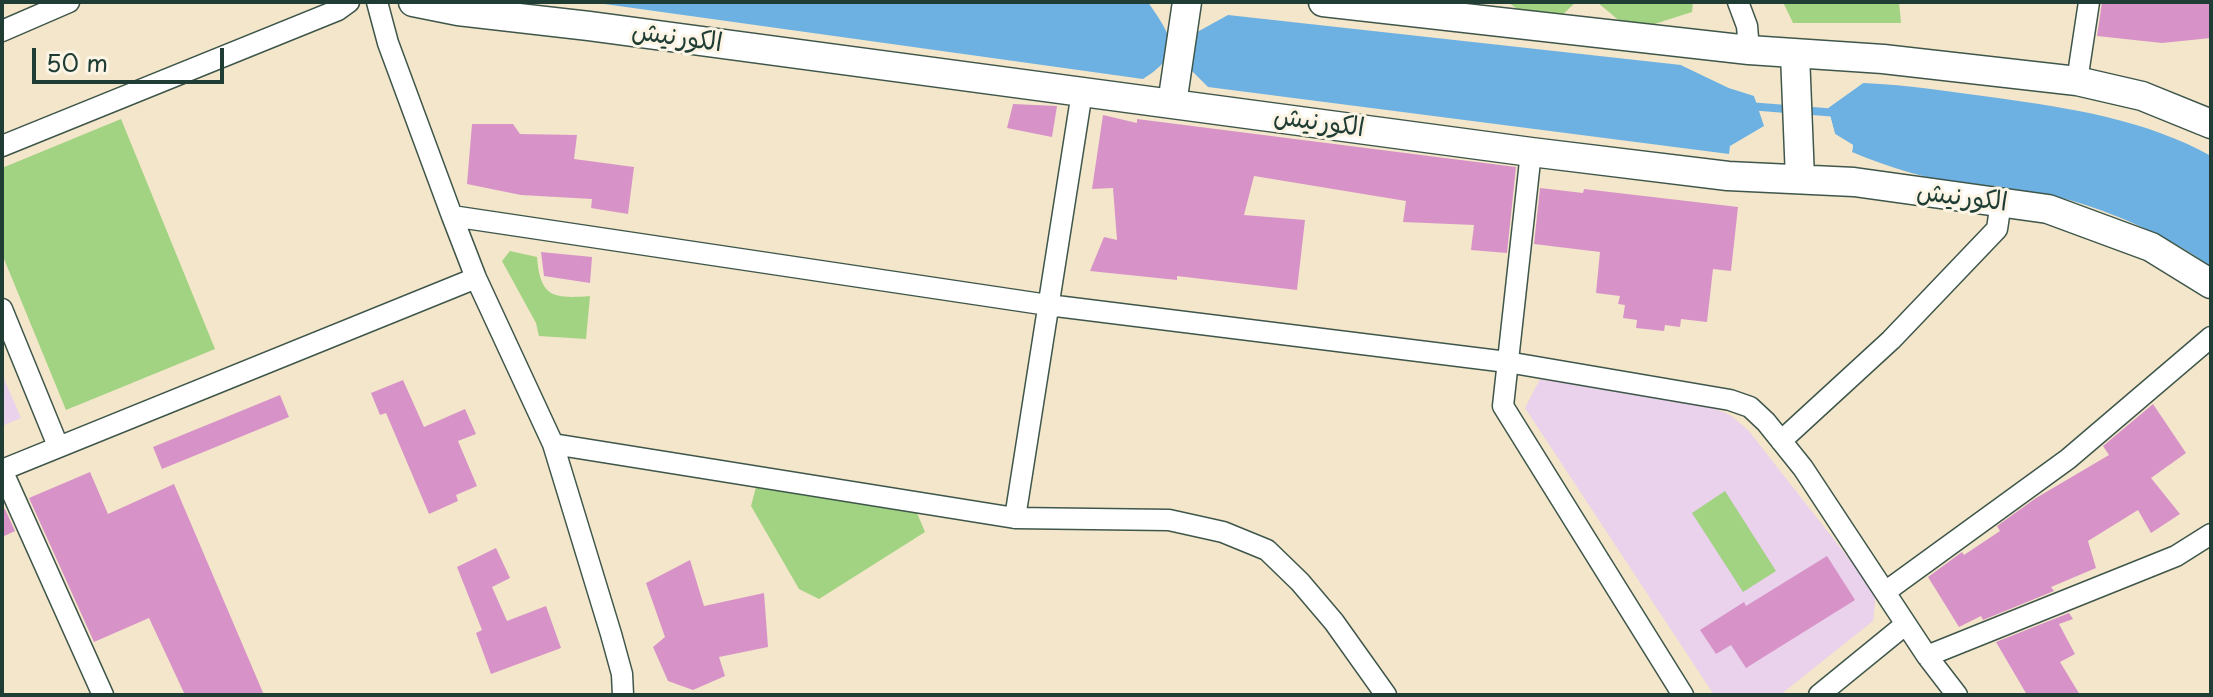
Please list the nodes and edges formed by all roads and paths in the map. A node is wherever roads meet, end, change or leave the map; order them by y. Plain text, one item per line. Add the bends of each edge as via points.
1 (69, 2) edge
2 (349, 2) edge
3 (377, 2) edge
4 (413, 2) edge
5 (1323, 2) edge
6 (1738, 2) edge
7 (2089, 2) edge
8 (1187, 4) edge
9 (2, 31) edge
10 (1749, 50) junction
11 (1796, 61) junction
12 (2077, 81) junction
13 (1082, 92) junction
14 (1174, 94) junction
15 (2211, 124) edge
16 (2, 146) edge
17 (1531, 152) junction
18 (1799, 166) junction
19 (2001, 202) junction
20 (452, 216) junction
21 (476, 278) junction
22 (2211, 284) edge
23 (1048, 305) junction
24 (2, 309) edge
25 (2211, 337) edge
26 (1507, 362) junction
27 (1781, 441) junction
28 (553, 444) junction
29 (58, 446) junction
30 (2, 470) edge
31 (1015, 518) junction
32 (2211, 534) edge
33 (1885, 592) junction
34 (1906, 624) junction
35 (1927, 656) junction
36 (103, 695) edge
37 (623, 695) edge
38 (1386, 695) edge
39 (1683, 695) edge
40 (1819, 695) edge
41 (1957, 695) edge

1 - 9 street
2 - 16 street
3 - 20 street
4 - 13 main road, الكورنيش
5 - 10 main road
6 - 10 street
7 - 12 street
8 - 14 main road
10 - 11 main road
11 - 12 main road via 1987,69
11 - 18 main road
12 - 15 main road via 2142,96
13 - 14 main road, الكورنيش
13 - 23 street
14 - 17 main road, الكورنيش
17 - 18 main road, الكورنيش via 1728,176
17 - 26 street
18 - 19 main road, الكورنيش via 1854,182
19 - 22 main road, الكورنيش via 2048,209 2151,247
19 - 27 street via 1997,229 1891,340
20 - 21 street
20 - 23 street
21 - 28 street
21 - 29 street
23 - 26 street
23 - 31 street
24 - 29 street
25 - 33 street via 2068,459
26 - 27 street via 1730,400 1750,407
26 - 39 street via 1503,406
27 - 33 street
28 - 31 street
28 - 37 street via 611,634
29 - 30 street
30 - 36 street
31 - 38 street via 1169,520 1223,532 1267,550 1334,622
32 - 35 street via 2176,556
33 - 34 street
34 - 35 street
34 - 40 street
35 - 41 street

